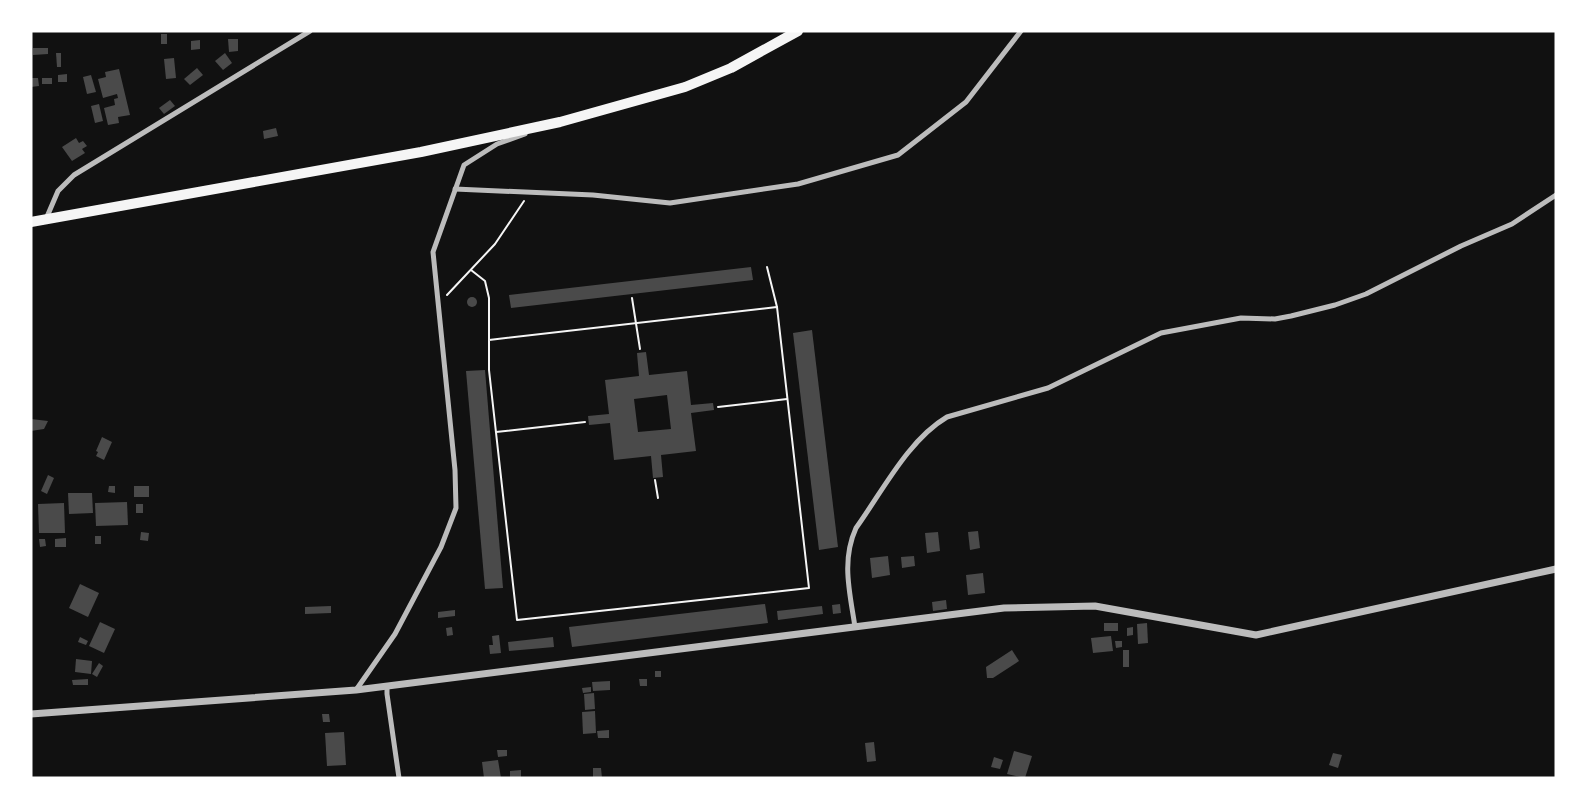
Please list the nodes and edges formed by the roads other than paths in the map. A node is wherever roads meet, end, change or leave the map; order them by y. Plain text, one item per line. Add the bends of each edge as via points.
1 (310, 31) edge
2 (798, 31) edge
3 (1020, 31) edge
4 (560, 122) junction
5 (456, 189) junction
6 (1556, 195) edge
7 (46, 219) junction
8 (31, 222) edge
9 (1556, 570) edge
10 (855, 627) junction
11 (388, 686) junction
12 (356, 690) junction
13 (31, 714) edge
14 (399, 778) edge

1 - 7 street via 74,175 58,191
2 - 4 highway via 731,68 685,87
3 - 5 street via 966,102 898,155 798,184 670,203 593,195
4 - 5 street via 497,144 464,164
4 - 7 highway via 421,152
5 - 12 street via 433,252 456,470 456,508 441,547 399,625
6 - 10 street via 1512,224 1358,297 1275,319 1241,318 1161,333 1048,388 947,417 933,425 917,442 856,528 850,542 846,566
7 - 8 highway
9 - 10 street via 1256,635 1095,606 1004,608
10 - 11 street
11 - 12 street
11 - 14 street
12 - 13 street

